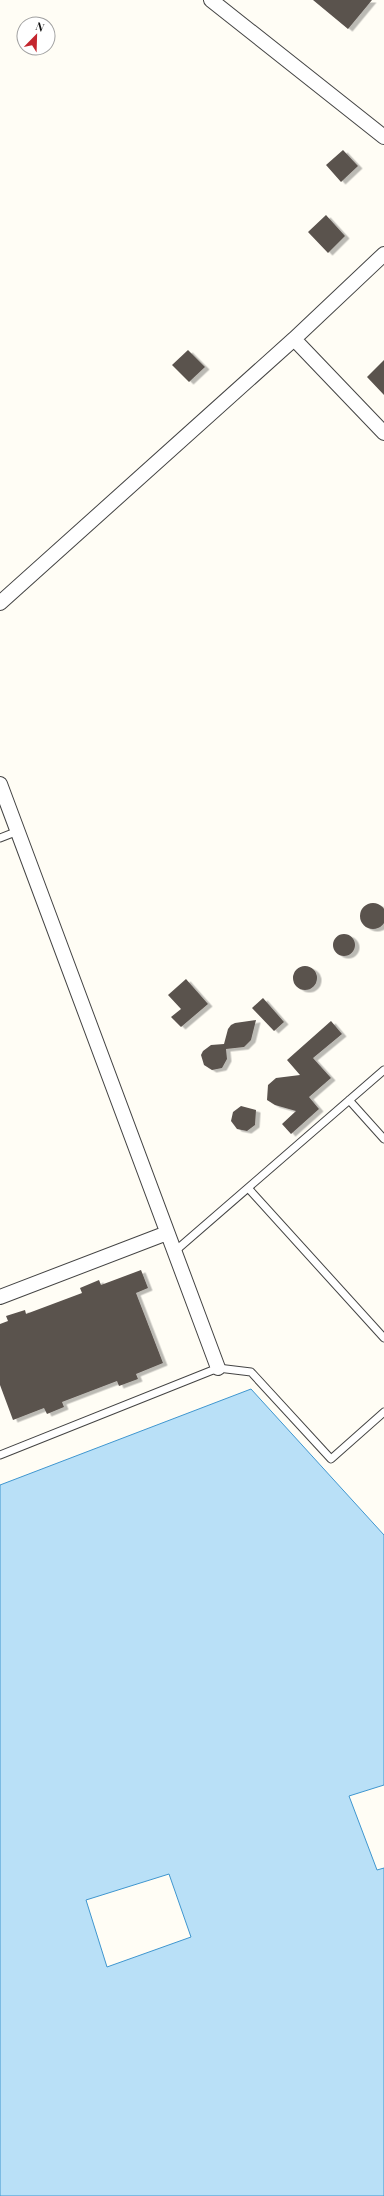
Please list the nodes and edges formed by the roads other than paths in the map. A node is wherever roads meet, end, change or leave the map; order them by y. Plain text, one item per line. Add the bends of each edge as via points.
1 (211, 0) edge
2 (384, 138) edge
3 (384, 254) edge
4 (294, 339) junction
5 (384, 433) edge
6 (0, 603) edge
7 (0, 784) edge
8 (18, 831) junction
9 (0, 838) edge
10 (384, 1070) edge
11 (349, 1100) junction
12 (384, 1139) edge
13 (248, 1188) junction
14 (166, 1233) junction
15 (174, 1252) junction
16 (0, 1297) edge
17 (384, 1338) edge
18 (218, 1368) junction
19 (384, 1412) edge
20 (0, 1455) edge

1 - 2 street
3 - 4 street
4 - 5 street
4 - 6 street
7 - 8 street
8 - 9 lane
8 - 14 street
10 - 11 lane
11 - 12 lane
11 - 13 lane
13 - 15 lane
13 - 17 lane
14 - 15 street
14 - 16 street
15 - 18 street
18 - 19 lane via 251,1372 331,1459
18 - 20 lane

